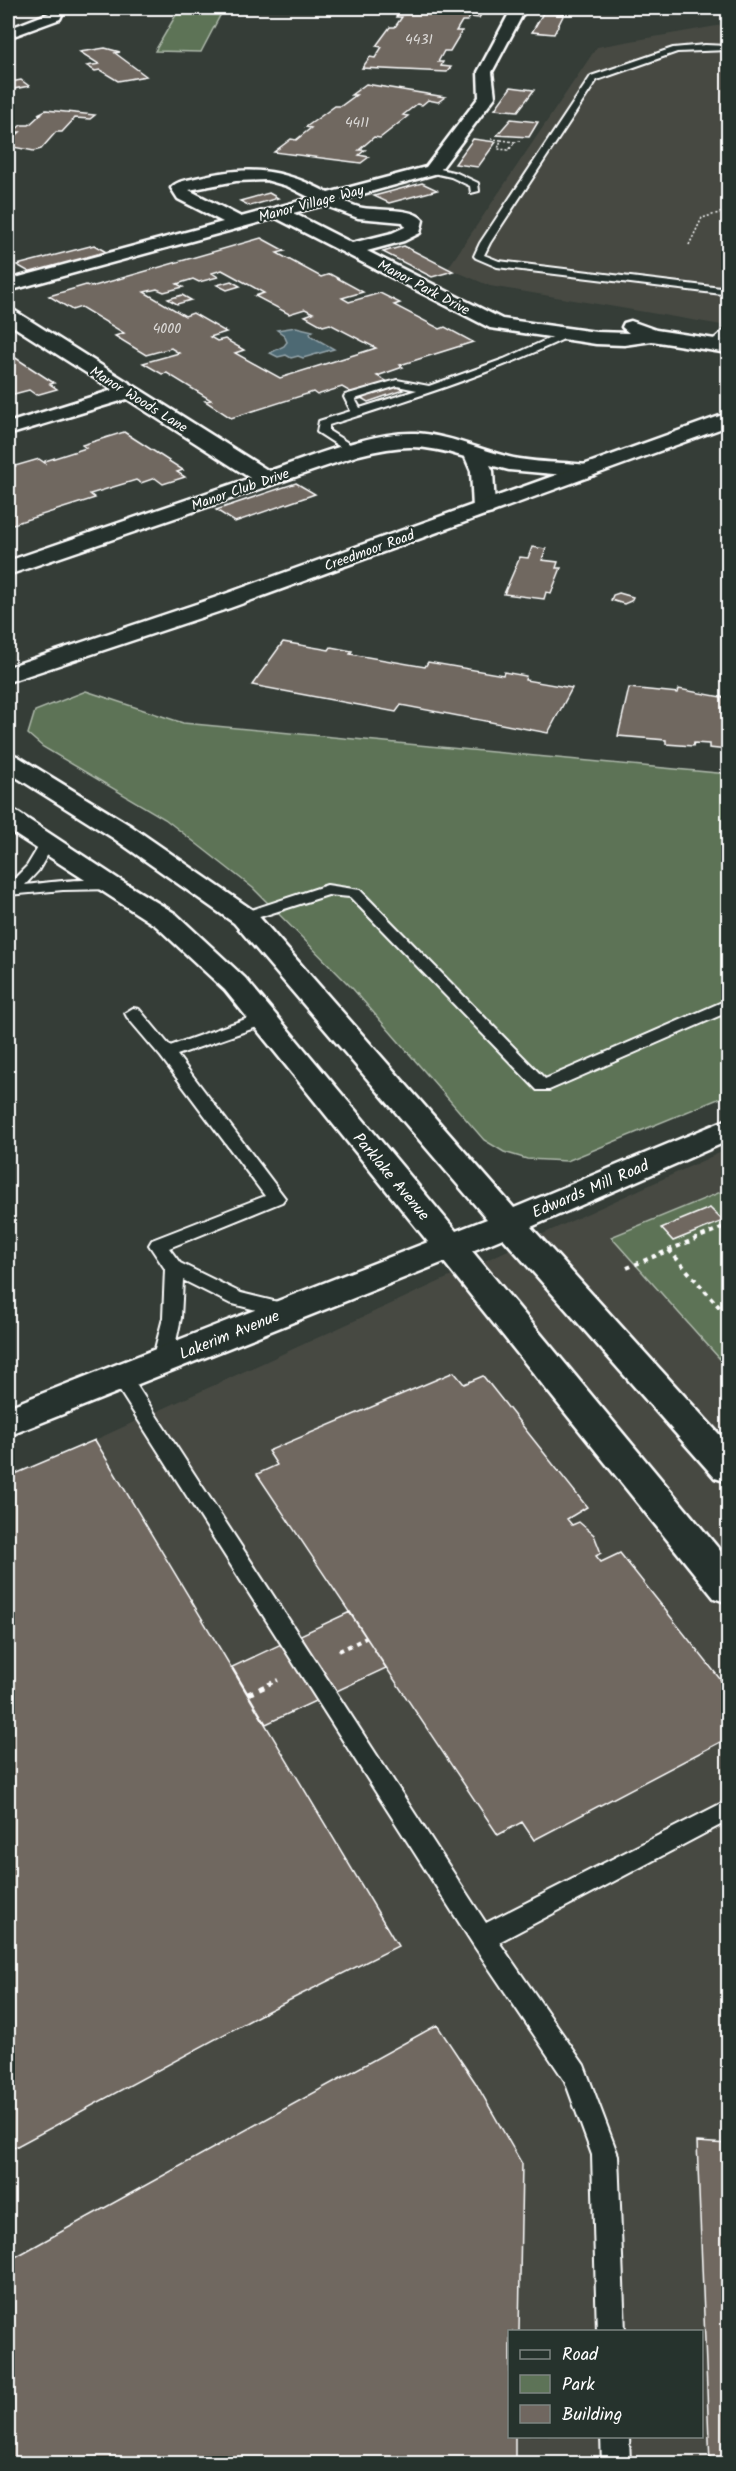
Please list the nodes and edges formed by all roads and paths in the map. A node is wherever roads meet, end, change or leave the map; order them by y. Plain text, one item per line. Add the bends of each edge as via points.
1 (58, 8) edge
2 (519, 8) edge
3 (8, 34) edge
4 (729, 48) edge
5 (483, 138) dead end
6 (501, 140) junction
7 (515, 142) junction
8 (543, 155) junction
9 (432, 170) junction
10 (474, 191) dead end
11 (326, 200) junction
12 (729, 200) edge
13 (279, 213) junction
14 (239, 223) junction
15 (688, 244) dead end
16 (352, 249) junction
17 (8, 286) edge
18 (726, 292) edge
19 (8, 317) edge
20 (497, 324) junction
21 (729, 330) edge
22 (566, 334) junction
23 (721, 346) edge
24 (537, 349) junction
25 (729, 360) edge
26 (430, 388) junction
27 (129, 393) junction
28 (357, 412) junction
29 (729, 419) edge
30 (8, 429) edge
31 (352, 450) junction
32 (475, 455) junction
33 (587, 471) junction
34 (268, 480) junction
35 (484, 508) junction
36 (8, 568) edge
37 (8, 675) edge
38 (8, 761) edge
39 (8, 818) edge
40 (47, 844) junction
41 (110, 886) junction
42 (10, 890) edge
43 (244, 917) junction
44 (729, 1006) edge
45 (133, 1013) dead end
46 (263, 1019) junction
47 (167, 1053) junction
48 (729, 1129) edge
49 (509, 1223) junction
50 (729, 1225) edge
51 (450, 1246) junction
52 (669, 1250) junction
53 (174, 1268) junction
54 (627, 1268) dead end
55 (287, 1311) junction
56 (729, 1317) edge
57 (162, 1360) junction
58 (121, 1377) junction
59 (8, 1422) edge
60 (729, 1468) edge
61 (729, 1587) edge
62 (366, 1638) dead end
63 (339, 1651) dead end
64 (284, 1677) dead end
65 (248, 1694) dead end
66 (729, 1810) edge
67 (482, 1938) junction
68 (611, 2330) edge
69 (615, 2438) edge
70 (616, 2463) edge

1 - 3 street via 55,16
2 - 9 street via 485,72 488,97
4 - 8 lane via 676,50 594,78
5 - 6 path
6 - 7 path
6 - 7 path via 498,149 509,150
7 - 8 path via 527,143 527,152
8 - 18 lane via 479,256 497,264
9 - 10 lane via 466,179 475,185
9 - 11 street, Manor Village Way
11 - 13 street, Manor Village Way
11 - 14 street, Manor Park Drive via 291,181 260,176 214,178 179,188 184,195
11 - 16 street, Manor Park Drive via 353,211 398,214 414,220 414,229 398,237
12 - 15 path via 726,211 702,218
13 - 14 street, Manor Village Way
13 - 16 street, Manor Park Drive
14 - 17 street, Manor Village Way
16 - 20 street, Manor Park Drive
19 - 27 street, Manor Woods Lane
20 - 22 street, Manor Park Drive
20 - 24 street, Manor Park Drive via 506,337
21 - 23 lane
22 - 23 street, Manor Park Drive via 591,339 636,339 652,334
22 - 24 lane
23 - 25 street via 722,356
24 - 26 lane
26 - 28 lane
26 - 28 lane via 397,383 349,397
27 - 30 street
27 - 34 street, Manor Woods Lane
28 - 31 lane via 323,423 323,432
29 - 33 street, Creedmoor Road
31 - 32 street, Manor Club Drive via 415,439
31 - 34 street, Manor Club Drive
32 - 33 street, Manor Club Drive via 509,464
32 - 35 street via 482,471
33 - 35 street, Creedmoor Road
34 - 36 street, Manor Club Drive
35 - 37 street, Creedmoor Road
38 - 43 street via 122,832
39 - 40 street, Parklake Avenue
40 - 41 street, Parklake Avenue
40 - 42 lane via 33,868
41 - 42 lane
41 - 46 street, Parklake Avenue via 166,920 235,984
43 - 44 lane via 327,890 355,893 543,1086
43 - 49 street
45 - 47 lane
46 - 47 lane
46 - 51 street, Parklake Avenue
47 - 53 lane via 276,1198 158,1245
48 - 49 street, Edwards Mill Road
49 - 51 street, Edwards Mill Road
49 - 60 street
50 - 52 path
51 - 55 street, Lakerim Avenue
51 - 61 street, Parklake Avenue
52 - 54 path
52 - 56 path
53 - 55 lane via 236,1298
53 - 57 lane via 172,1318
55 - 57 street, Lakerim Avenue
57 - 58 street, Lakerim Avenue
58 - 59 street, Lakerim Avenue
58 - 67 lane
62 - 63 path
64 - 65 path
66 - 67 lane
67 - 68 lane via 575,2074 605,2155
69 - 70 lane

